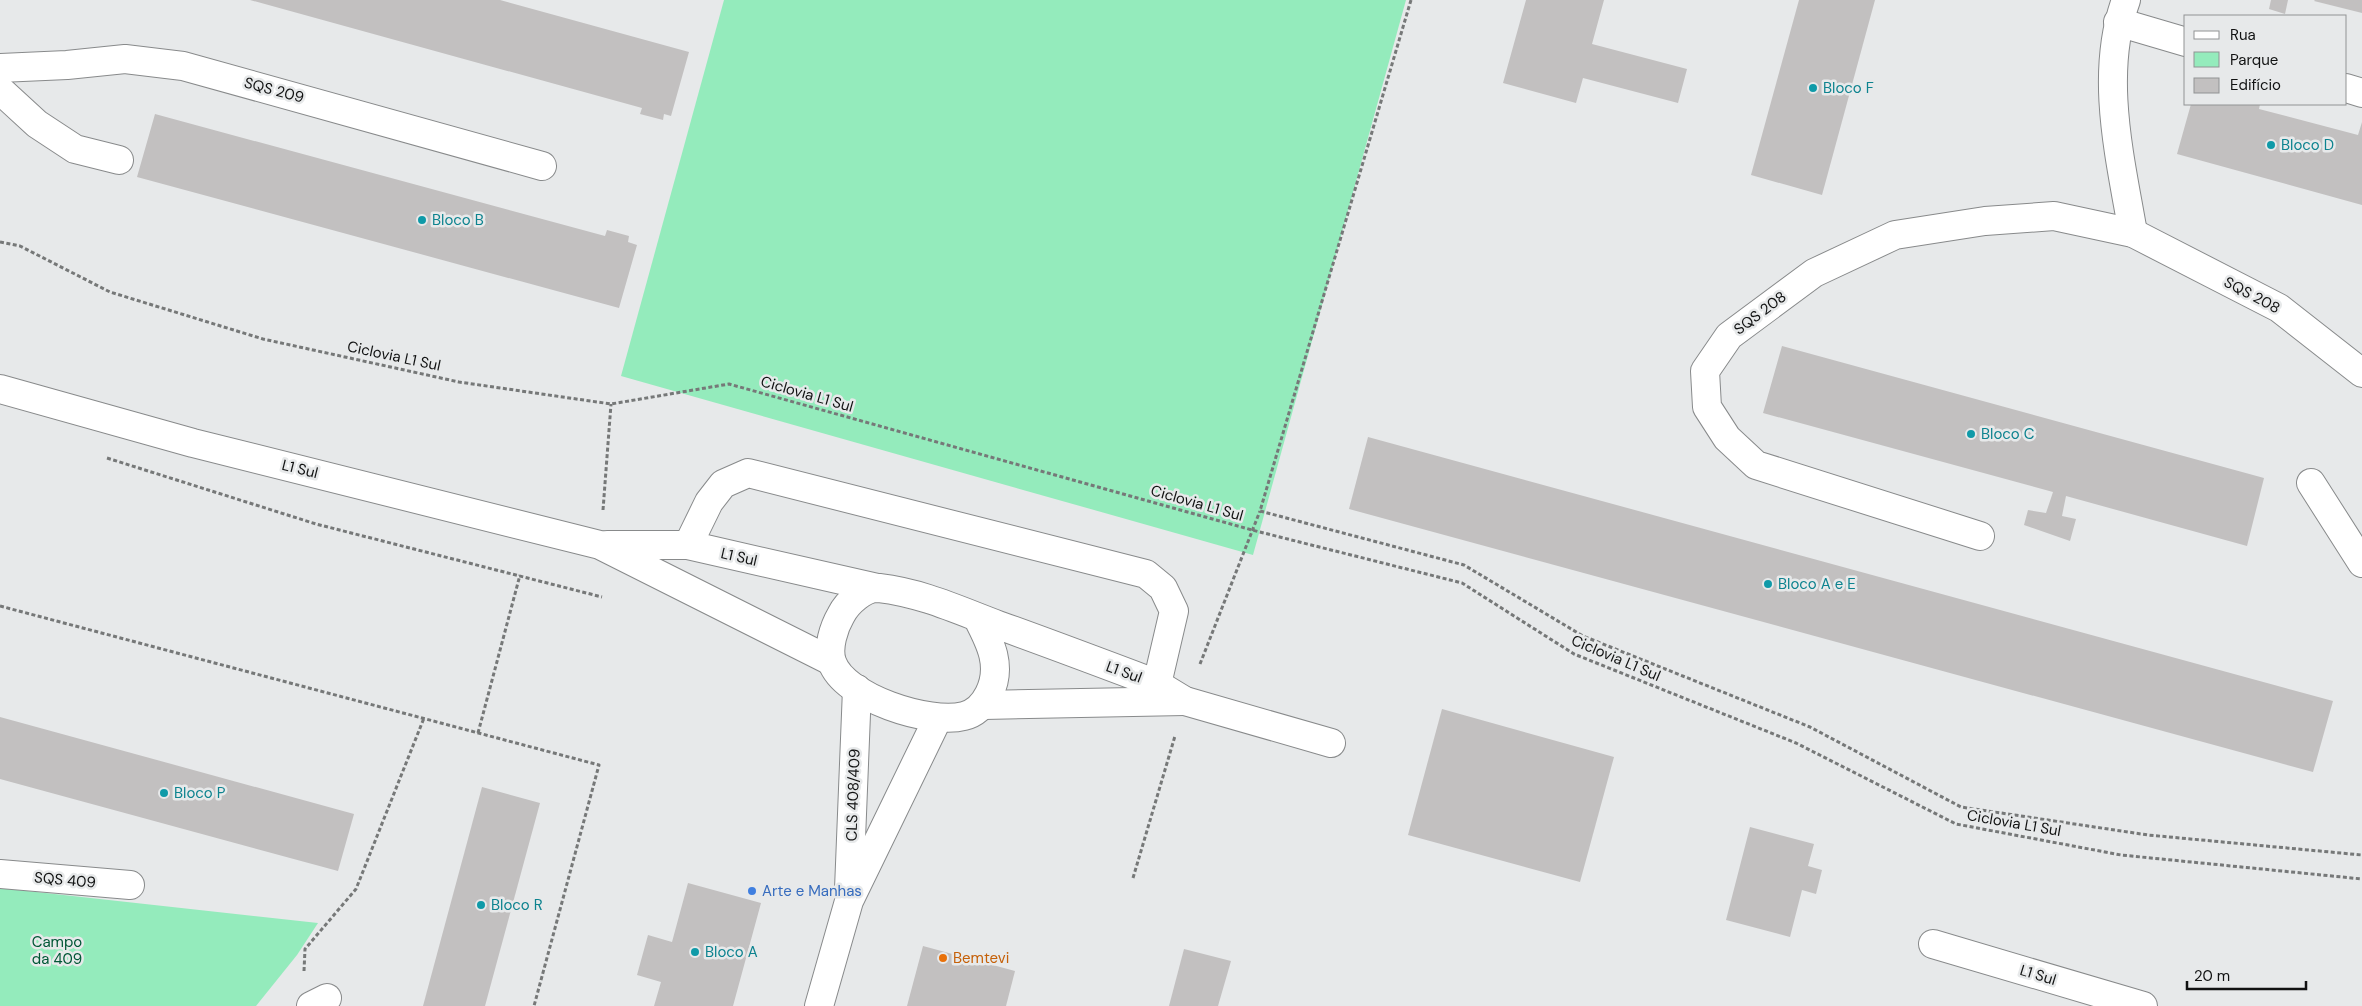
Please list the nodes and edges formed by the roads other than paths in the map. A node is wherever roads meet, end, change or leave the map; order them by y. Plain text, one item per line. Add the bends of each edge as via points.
1 (2122, 11) edge
2 (2184, 41) edge
3 (0, 68) edge
4 (2347, 88) edge
5 (0, 90) edge
6 (2362, 93) edge
7 (118, 160) dead end
8 (542, 166) dead end
9 (2133, 233) junction
10 (2362, 373) edge
11 (0, 389) edge
12 (2311, 483) dead end
13 (1980, 536) dead end
14 (600, 545) junction
15 (688, 545) junction
16 (2362, 563) edge
17 (876, 588) junction
18 (976, 617) junction
19 (831, 661) junction
20 (1157, 684) junction
21 (857, 689) junction
22 (1185, 701) junction
23 (984, 705) junction
24 (938, 718) junction
25 (1331, 742) dead end
26 (0, 874) edge
27 (130, 885) dead end
28 (849, 901) junction
29 (1933, 944) dead end
30 (819, 1006) edge
31 (2143, 1006) edge

1 - 2 street
1 - 9 street via 2112,73 2118,142
3 - 8 street, SQS 209 via 125,59 183,66
4 - 6 street
5 - 7 street via 37,124 75,149
9 - 10 street, SQS 208 via 2280,308
9 - 13 street, SQS 208 via 2054,216 1985,221 1895,235 1814,273 1729,336 1705,371 1707,407 1728,438 1756,465
11 - 14 street, L1 Sul via 193,443
12 - 16 street
14 - 15 street, L1 Sul
14 - 19 street, L1 Sul
15 - 17 street, L1 Sul
15 - 20 street via 709,502 723,484 748,473 1146,574 1163,588 1174,611
17 - 18 street via 933,599
17 - 19 street via 853,598 841,614 832,634
18 - 20 street, L1 Sul
18 - 23 street via 996,662 994,682
19 - 21 street via 841,676
20 - 22 street, L1 Sul
21 - 24 street via 896,709
21 - 28 street, CLS 408/409
22 - 23 street, L1 Sul
22 - 25 street, L1 Sul
23 - 24 street via 965,716
24 - 28 street, CLS 408/409
26 - 27 street, SQS 409
28 - 30 street, CLS 408/409
29 - 31 street, L1 Sul

